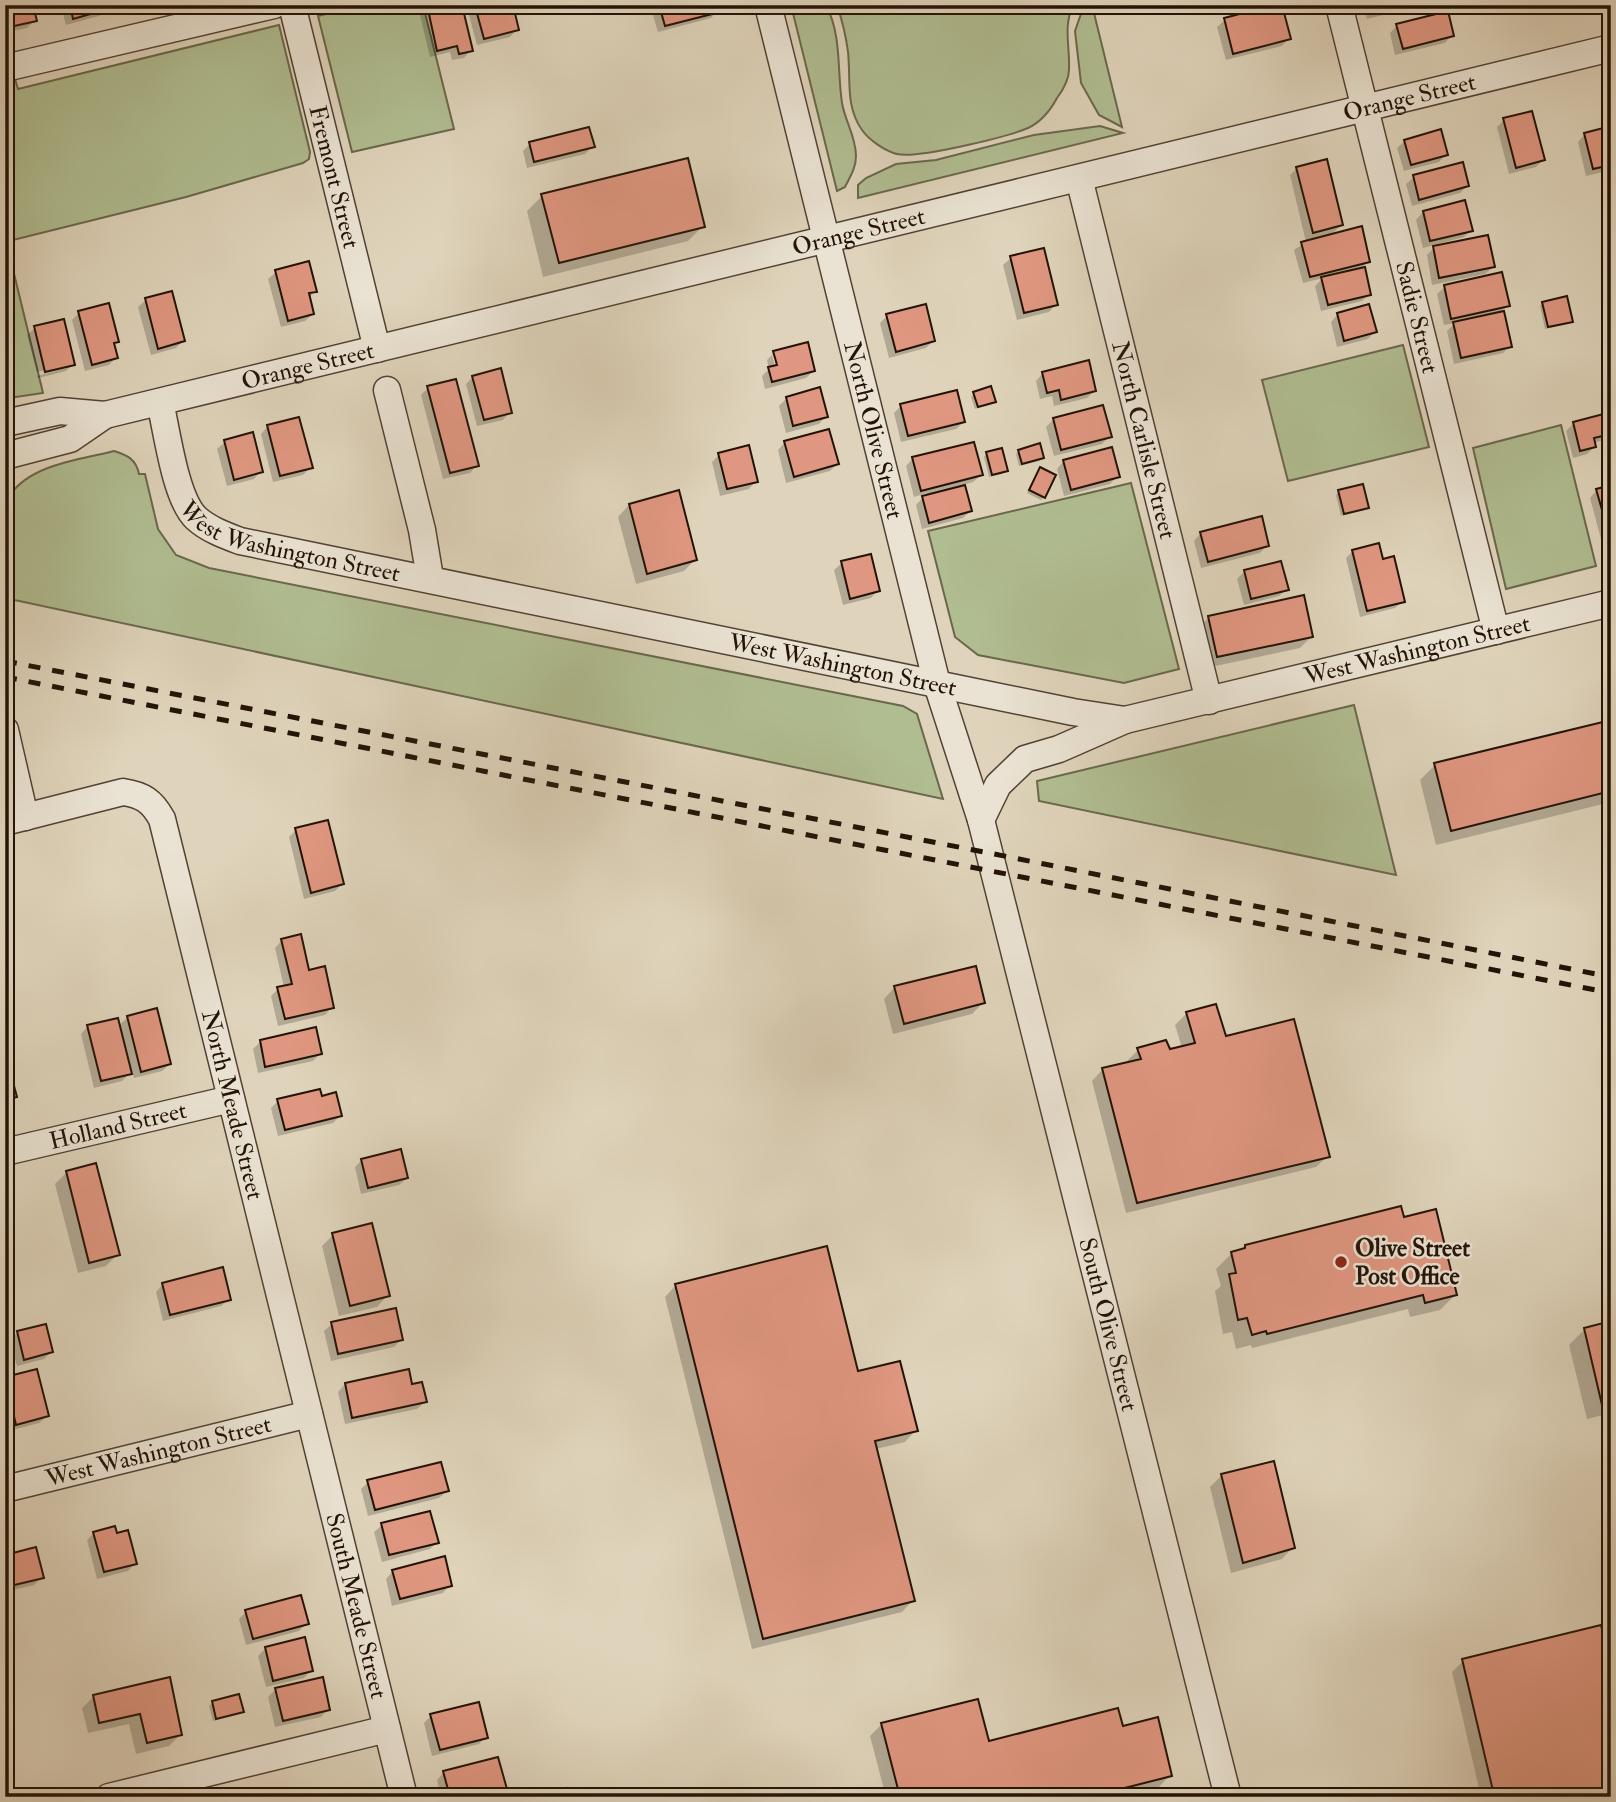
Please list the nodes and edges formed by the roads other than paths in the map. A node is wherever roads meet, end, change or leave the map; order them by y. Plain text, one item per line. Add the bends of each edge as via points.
1 (274, 5) edge
2 (292, 5) edge
3 (768, 5) edge
4 (1339, 5) edge
5 (1611, 48) edge
6 (5, 68) edge
7 (1365, 108) junction
8 (1079, 178) junction
9 (826, 241) junction
10 (377, 349) junction
11 (387, 390) dead end
12 (160, 402) junction
13 (105, 415) junction
14 (5, 423) edge
15 (40, 447) junction
16 (5, 456) edge
17 (5, 479) edge
18 (430, 578) junction
19 (1611, 603) edge
20 (1496, 631) junction
21 (937, 684) junction
22 (1209, 701) junction
23 (1125, 720) junction
24 (5, 730) edge
25 (15, 820) edge
26 (981, 820) junction
27 (989, 853) joint
28 (231, 1099) junction
29 (5, 1152) edge
30 (309, 1415) junction
31 (5, 1489) edge
32 (387, 1729) junction
33 (108, 1797) edge
34 (404, 1797) edge
35 (1227, 1797) edge

1 - 6 street
2 - 10 street, Fremont Street
3 - 9 street, North Olive Street
4 - 7 street, Sadie Street
5 - 7 street, Orange Street
7 - 8 street, Orange Street
7 - 20 street, Sadie Street
8 - 9 street, Orange Street
8 - 22 street, North Carlisle Street
9 - 10 street, Orange Street
9 - 21 street, North Olive Street
10 - 12 street, Orange Street
11 - 18 street
12 - 13 street, Orange Street
12 - 18 street, West Washington Street via 181,495 194,517 240,541
13 - 14 street, Orange Street via 60,411
13 - 15 street, Orange Street via 70,439
15 - 16 street, Orange Street
15 - 17 street, Orange Street
18 - 21 street, West Washington Street
19 - 20 street, West Washington Street
20 - 22 street, West Washington Street
21 - 23 street, West Washington Street
21 - 26 street, North Olive Street
22 - 23 street, West Washington Street
23 - 26 street via 1025,759 998,785
24 - 25 street
25 - 28 street, North Meade Street via 123,792 148,799 155,806 162,819
26 - 27 street, North Olive Street
27 - 35 street, South Olive Street
28 - 29 street, Holland Street
28 - 30 street, North Meade Street
30 - 31 street, West Washington Street
30 - 32 street, South Meade Street
32 - 33 street
32 - 34 street, South Meade Street

